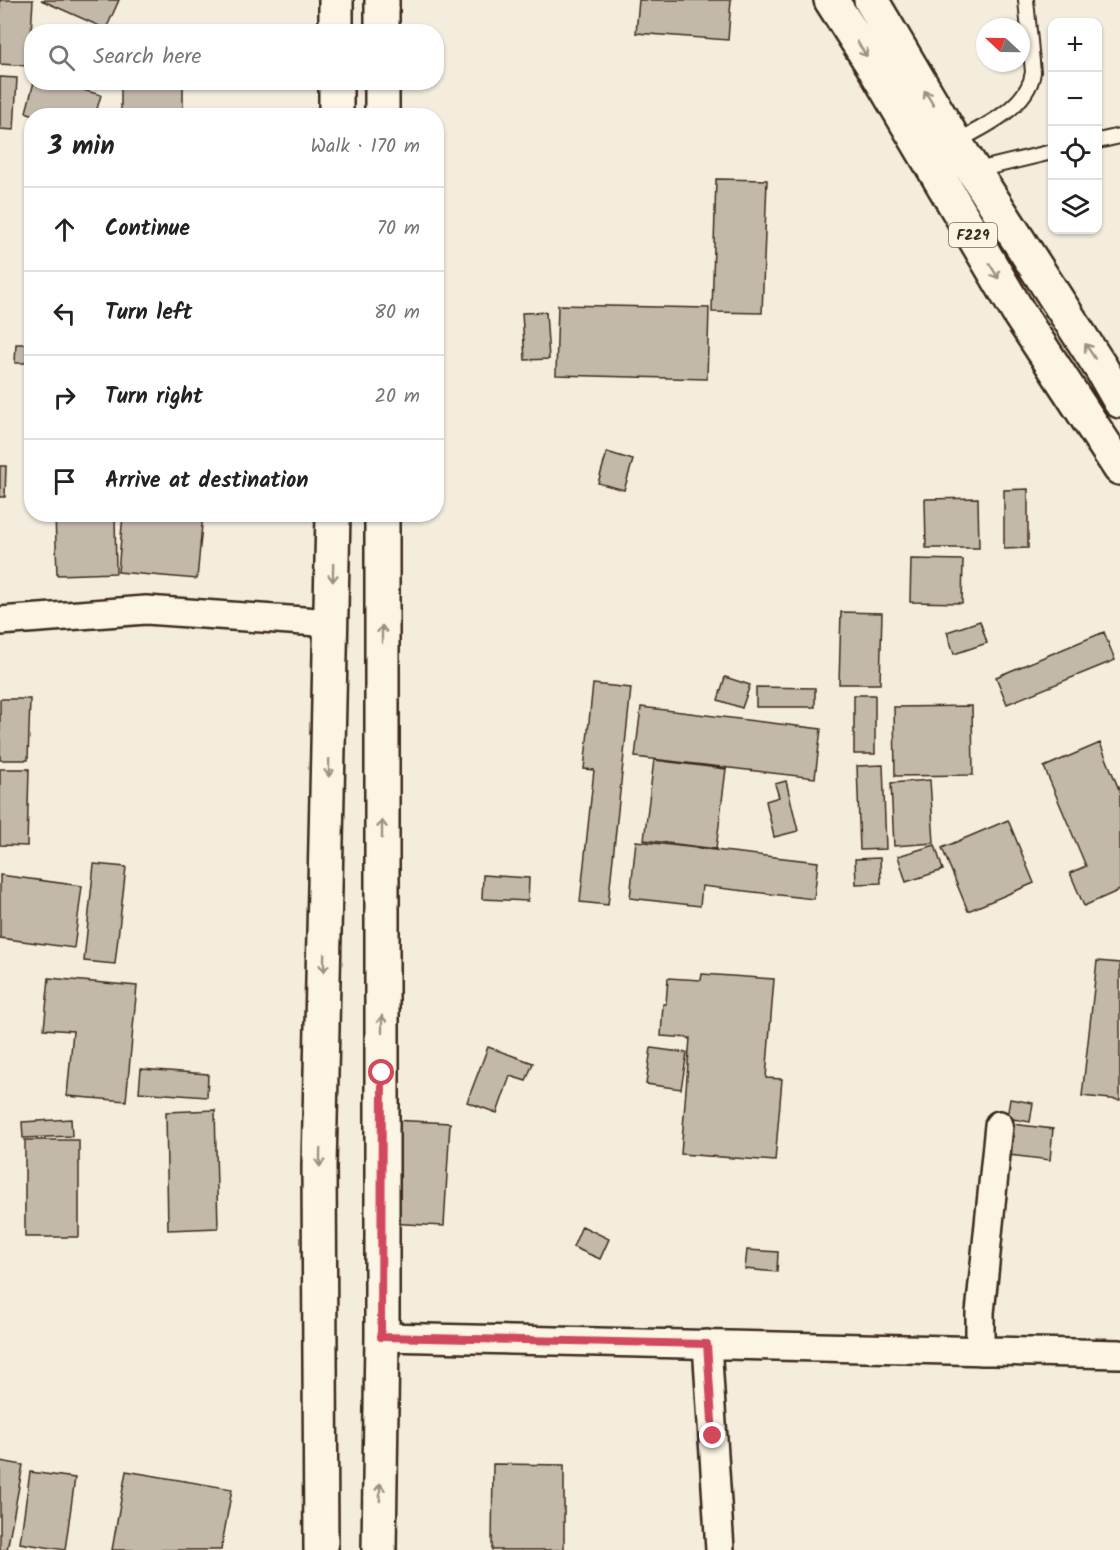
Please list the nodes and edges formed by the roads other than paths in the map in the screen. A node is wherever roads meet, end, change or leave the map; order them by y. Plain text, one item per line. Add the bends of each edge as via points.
1 (336, 0) edge
2 (382, 0) edge
3 (831, 0) edge
4 (871, 0) edge
5 (1026, 0) edge
6 (336, 24) edge
7 (382, 24) edge
8 (336, 90) edge
9 (382, 90) edge
10 (336, 108) edge
11 (382, 108) edge
12 (1120, 136) edge
13 (1102, 140) edge
14 (955, 142) junction
15 (1048, 153) edge
16 (960, 179) junction
17 (1120, 401) edge
18 (1120, 468) edge
19 (333, 522) edge
20 (382, 522) edge
21 (0, 621) edge
22 (332, 623) junction
23 (999, 1125) dead end
24 (381, 1337) junction
25 (707, 1344) junction
26 (980, 1351) junction
27 (1120, 1354) edge
28 (321, 1550) edge
29 (379, 1550) edge
30 (720, 1550) edge

1 - 6 street
2 - 7 street
3 -> 16 street, F229 via 875,69
14 -> 4 street, F229
5 - 14 lane via 1032,84 1020,101
8 - 10 street
9 - 11 street
12 - 13 lane
14 - 16 street, F229
15 - 16 lane
17 -> 16 street, F229
16 -> 18 street, F229 via 1020,315
19 -> 22 street
24 -> 20 street
21 - 22 street via 146,610
22 -> 28 street via 319,1167
23 - 26 street via 980,1313
24 - 25 street
29 -> 24 street
25 - 26 street
25 - 30 street
26 - 27 street

